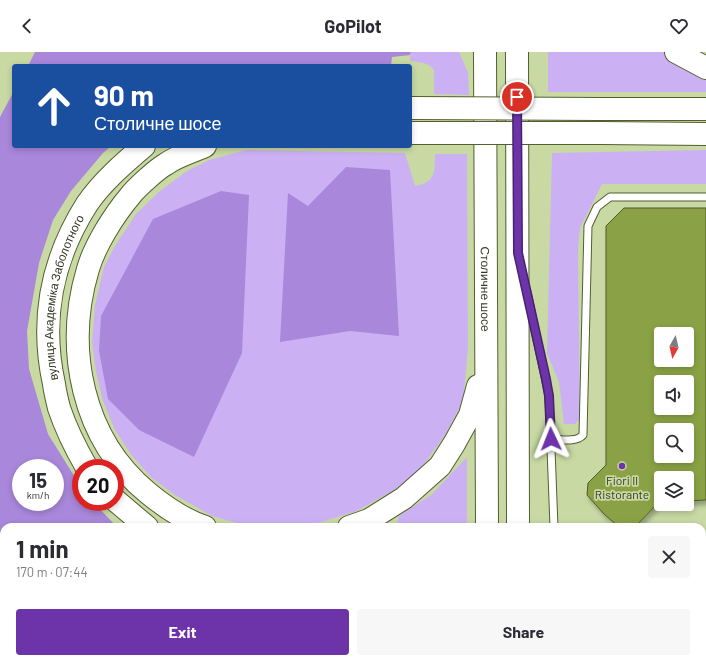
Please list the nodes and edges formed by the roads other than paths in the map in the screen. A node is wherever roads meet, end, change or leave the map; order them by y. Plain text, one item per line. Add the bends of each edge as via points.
1 (517, 52) edge
2 (676, 52) edge
3 (482, 60) edge
4 (706, 68) edge
5 (412, 108) edge
6 (706, 109) edge
7 (412, 133) edge
8 (706, 134) edge
9 (142, 148) edge
10 (200, 148) edge
11 (706, 197) edge
12 (518, 253) junction
13 (485, 355) junction
14 (551, 439) junction
15 (82, 459) edge
16 (124, 508) edge
17 (142, 523) edge
18 (193, 523) edge
19 (365, 523) edge
20 (487, 523) edge
21 (518, 523) edge
22 (554, 523) edge

1 - 12 main road
2 - 4 main road
3 - 13 main road, Столичне шосе
5 - 6 main road, bridge
7 - 8 main road, bridge
9 - 15 main road, вулиця Академіка Заболотного via 116,170 88,204 66,244 56,271 49,307 50,365 59,408
10 - 18 main road, вулиця Академіка Заболотного via 166,163 130,195 106,229 88,268 78,327 79,362 85,398 99,431 136,483 162,504
11 - 14 lane via 610,197 597,207 588,226 583,435 575,440
12 - 14 lane via 546,379
12 - 21 main road
13 - 19 main road via 470,415 440,466 404,498
13 - 20 main road, Столичне шосе
14 - 22 lane
16 - 17 main road

